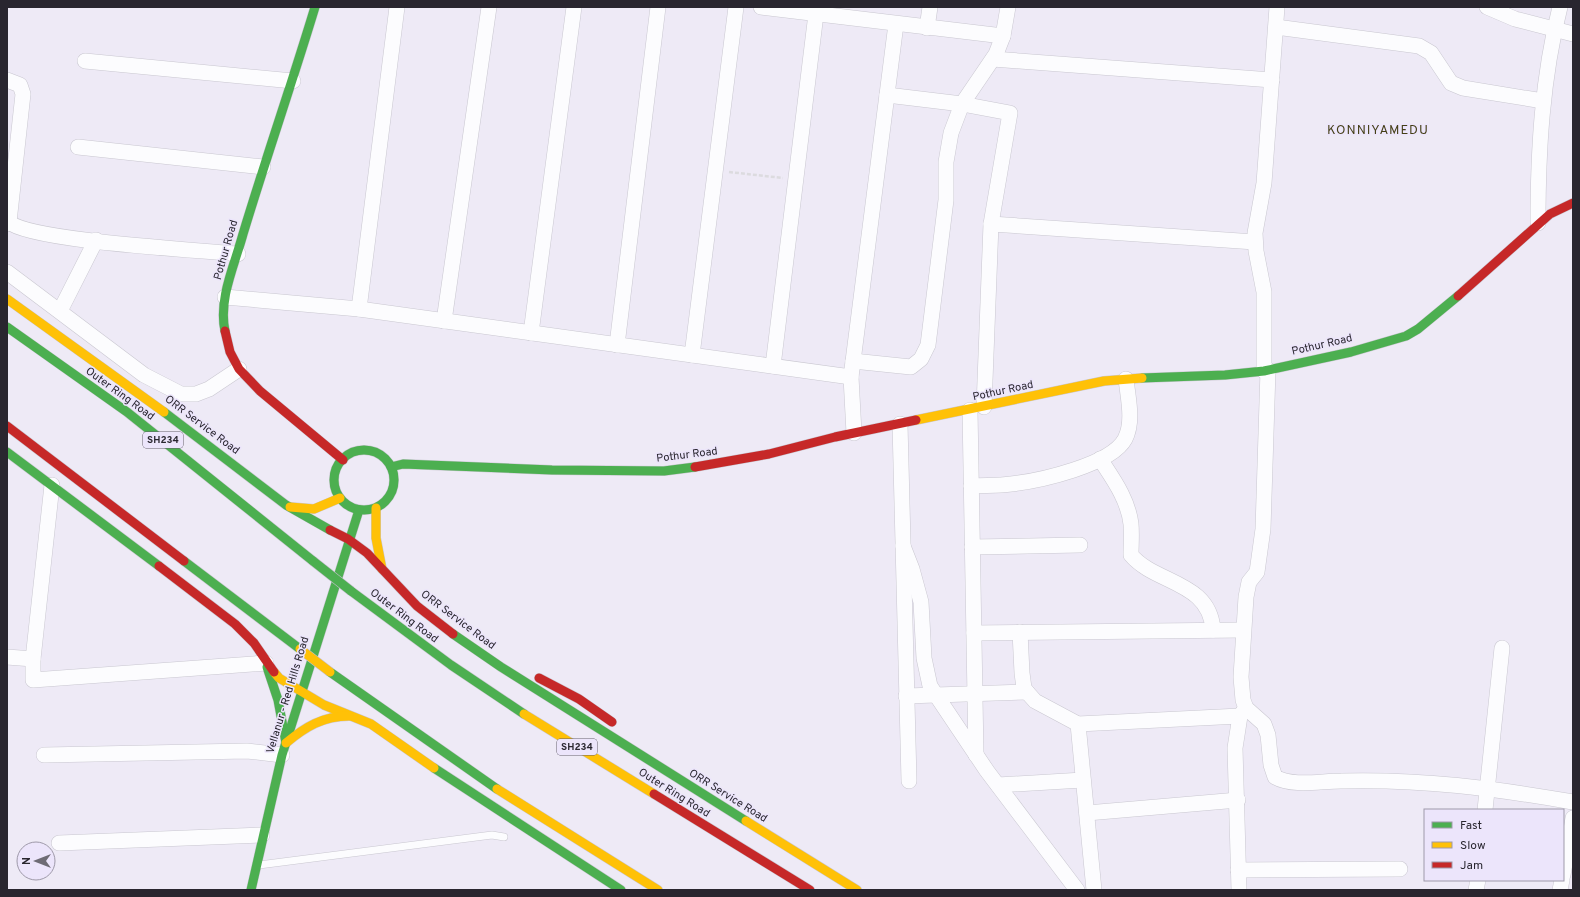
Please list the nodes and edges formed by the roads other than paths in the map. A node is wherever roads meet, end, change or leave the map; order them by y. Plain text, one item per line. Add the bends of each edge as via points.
1 (315, 7) edge
2 (396, 7) edge
3 (489, 7) edge
4 (574, 7) edge
5 (658, 7) edge
6 (736, 7) edge
7 (761, 7) edge
8 (930, 7) edge
9 (1008, 7) edge
10 (1277, 7) edge
11 (1487, 7) edge
12 (1560, 7) edge
13 (780, 8) edge
14 (853, 13) edge
15 (816, 14) junction
16 (896, 24) junction
17 (1276, 27) junction
18 (927, 28) junction
19 (1554, 30) junction
20 (1573, 34) edge
21 (1003, 36) junction
22 (993, 59) junction
23 (85, 61) dead end
24 (7, 80) edge
25 (1272, 80) junction
26 (293, 81) junction
27 (886, 95) junction
28 (1543, 101) junction
29 (962, 104) junction
30 (78, 147) dead end
31 (263, 167) junction
32 (1573, 203) edge
33 (8, 223) edge
34 (1538, 223) junction
35 (991, 224) junction
36 (96, 240) junction
37 (1255, 242) junction
38 (238, 254) junction
39 (7, 272) edge
40 (225, 297) junction
41 (7, 299) edge
42 (359, 309) junction
43 (60, 312) junction
44 (444, 321) junction
45 (7, 327) edge
46 (531, 333) junction
47 (617, 345) junction
48 (692, 355) junction
49 (853, 361) junction
50 (773, 366) junction
51 (239, 369) junction
52 (1266, 370) junction
53 (851, 377) junction
54 (1126, 379) junction
55 (977, 408) junction
56 (900, 424) junction
57 (7, 426) edge
58 (854, 433) junction
59 (7, 452) edge
60 (1100, 459) junction
61 (342, 460) junction
62 (391, 467) junction
63 (52, 485) junction
64 (971, 486) junction
65 (340, 498) junction
66 (289, 507) junction
67 (376, 508) junction
68 (359, 510) junction
69 (348, 540) junction
70 (1080, 545) dead end
71 (903, 546) junction
72 (972, 547) junction
73 (383, 570) junction
74 (1213, 630) junction
75 (1243, 630) junction
76 (1020, 632) junction
77 (974, 633) junction
78 (905, 646) junction
79 (1502, 648) dead end
80 (7, 657) edge
81 (924, 658) junction
82 (33, 659) junction
83 (489, 659) junction
84 (266, 663) junction
85 (301, 691) junction
86 (1027, 692) junction
87 (975, 694) junction
88 (936, 695) junction
89 (906, 696) junction
90 (1243, 712) junction
91 (350, 716) junction
92 (1078, 724) junction
93 (620, 729) dead end
94 (632, 739) dead end
95 (284, 749) junction
96 (44, 755) dead end
97 (976, 755) junction
98 (661, 768) junction
99 (1083, 780) junction
100 (908, 781) dead end
101 (998, 785) junction
102 (1487, 787) junction
103 (1238, 800) junction
104 (1573, 802) edge
105 (1485, 809) edge
106 (1087, 812) junction
107 (1573, 818) edge
108 (262, 835) junction
109 (504, 837) dead end
110 (59, 843) dead end
111 (256, 865) junction
112 (1400, 869) dead end
113 (1564, 869) edge
114 (1238, 870) junction
115 (251, 890) edge
116 (621, 890) edge
117 (658, 890) edge
118 (810, 890) edge
119 (857, 890) edge
120 (1077, 890) edge
121 (1094, 890) edge
122 (1239, 890) edge

1 - 26 main road, Pothur Road
2 - 42 street
3 - 44 street
4 - 46 street
5 - 47 street
6 - 48 street
7 - 13 street
8 - 18 street
9 - 21 street
10 - 17 street
11 - 19 street
12 - 19 street
13 - 15 street
14 - 15 street
14 - 16 street
15 - 50 street
16 - 18 street
16 - 27 street
17 - 25 street
17 - 28 street via 1419,46 1431,53 1451,83 1463,88
18 - 21 street
19 - 20 street
19 - 28 street
21 - 22 street
22 - 25 street
22 - 29 street
23 - 26 street
24 - 33 street via 20,85 23,94
25 - 37 street via 1264,183 1258,207
26 - 31 main road, Pothur Road
27 - 29 street
27 - 49 street
28 - 34 street
29 - 35 street via 1010,113
29 - 49 street via 954,121 948,146 946,200 928,345 921,359 910,367
30 - 31 street
31 - 38 main road, Pothur Road
32 - 34 main road, Pothur Road
33 - 36 street via 48,235
34 - 52 main road, Pothur Road via 1450,304 1412,332 1351,352
35 - 37 street
35 - 55 street
36 - 38 street
36 - 43 street
37 - 52 street via 1264,292
38 - 40 main road, Pothur Road
39 - 43 street
40 - 42 street
40 - 51 main road, Pothur Road via 223,321 226,340
41 - 66 main road, ORR Service Road via 132,387
42 - 44 street
43 - 51 street via 144,374 181,394 196,394 209,389
44 - 46 street
45 - 118 main road, Outer Ring Road / SH234, bridge via 127,412 351,591 451,665 518,710
46 - 47 street
47 - 48 street
48 - 50 street
49 - 53 street
50 - 53 street
51 - 61 main road, Pothur Road via 260,391
52 - 54 main road, Pothur Road
52 - 75 street via 1263,529 1257,572 1249,582 1246,596
53 - 58 street
54 - 55 main road, Pothur Road via 1104,381
54 - 60 street via 1129,428 1119,447
55 - 56 main road, Pothur Road
55 - 64 street
56 - 58 main road, Pothur Road
56 - 71 street
57 - 117 main road, bridge via 330,672 476,775
58 - 62 main road, Pothur Road via 769,454 664,471 552,470 403,464
59 - 63 main road
60 - 64 street via 1046,478 1010,484
60 - 74 street via 1118,487 1128,510 1131,555 1145,567 1191,592 1204,605 1212,619
61 - 62 main road via 355,452 369,451 382,457
61 - 65 main road via 334,478
62 - 67 main road via 394,481 390,494
63 - 82 street
63 - 84 main road via 240,629 254,643
64 - 72 street
65 - 66 main road via 314,509
65 - 68 main road via 348,506
66 - 69 main road, ORR Service Road
67 - 68 main road
67 - 73 main road via 375,540
68 - 69 main road, Vellanur - Red Hills Road
69 - 73 main road, ORR Service Road via 367,553
69 - 85 main road, Vellanur - Red Hills Road
70 - 72 street
71 - 78 street
71 - 81 street via 921,602
72 - 77 street
73 - 83 main road, ORR Service Road via 417,606
74 - 75 street
74 - 76 street
75 - 90 street
76 - 77 street
76 - 86 street via 1022,673
77 - 87 street
78 - 81 street
78 - 89 street
79 - 102 street
80 - 82 street
81 - 88 street via 930,686
82 - 84 street via 33,680
83 - 93 main road via 553,684 579,699
83 - 98 main road, ORR Service Road
84 - 85 main road via 279,678
84 - 95 main road via 278,700
85 - 91 main road via 324,705
85 - 95 main road, Vellanur - Red Hills Road
86 - 87 street
86 - 92 street via 1041,704
87 - 88 street
87 - 97 street
88 - 89 street
88 - 97 street
89 - 100 street
90 - 92 street
90 - 102 street via 1264,724 1268,735 1271,765 1275,777 1282,780 1422,781
90 - 103 street via 1235,748
91 - 95 main road via 336,715 320,719 304,728
91 - 116 main road via 371,724 472,794
92 - 99 street
94 - 98 main road
95 - 96 street
95 - 108 main road, Vellanur - Red Hills Road
97 - 101 street
98 - 119 main road, ORR Service Road
99 - 101 street
99 - 106 street
101 - 120 street
102 - 104 street
102 - 105 street
103 - 106 street
103 - 114 street
106 - 121 street
107 - 113 street
108 - 110 street
108 - 111 main road, Vellanur - Red Hills Road
109 - 111 lane via 492,835
111 - 115 main road, Vellanur - Red Hills Road
112 - 114 street
114 - 122 street

